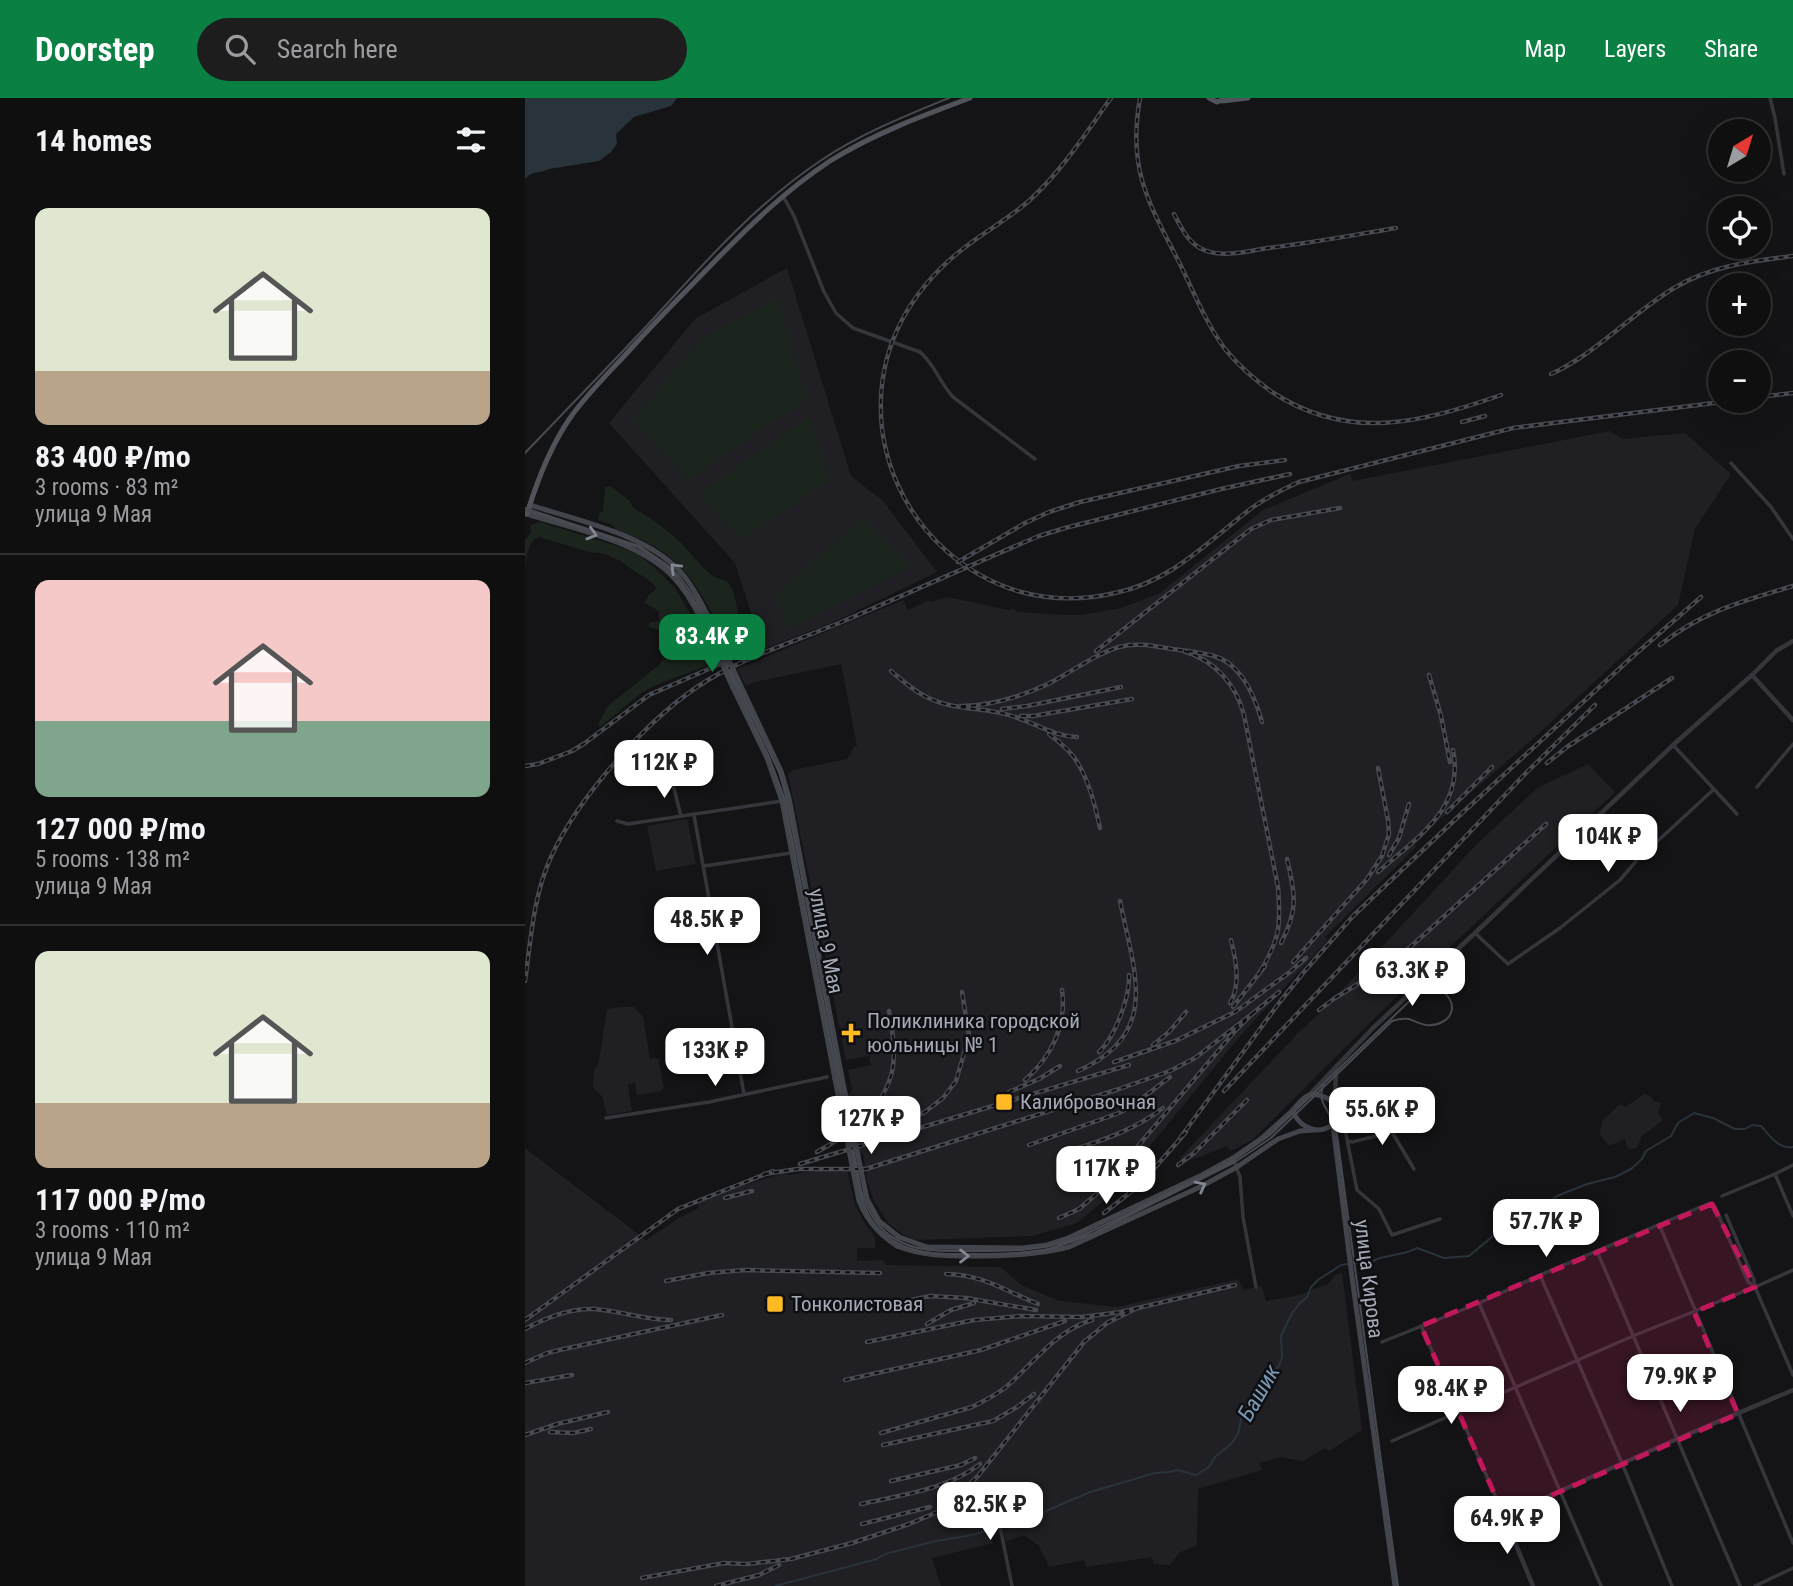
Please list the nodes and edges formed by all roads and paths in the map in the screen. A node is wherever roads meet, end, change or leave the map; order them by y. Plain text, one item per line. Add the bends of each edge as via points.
1 (970, 98) edge
2 (1209, 98) edge
3 (1248, 98) edge
4 (1770, 98) edge
5 (1223, 99) edge
6 (1784, 174) dead end
7 (783, 196) junction
8 (1035, 459) dead end
9 (1731, 463) dead end
10 (527, 504) edge
11 (526, 516) edge
12 (1793, 539) edge
13 (1793, 641) edge
14 (1752, 675) junction
15 (1793, 720) edge
16 (1793, 744) edge
17 (1673, 745) junction
18 (671, 777) dead end
19 (1756, 788) dead end
20 (1713, 790) junction
21 (782, 801) junction
22 (1737, 814) dead end
23 (694, 815) junction
24 (681, 816) junction
25 (617, 821) dead end
26 (800, 851) junction
27 (793, 853) junction
28 (704, 866) junction
29 (1475, 933) junction
30 (1336, 1068) junction
31 (827, 1077) dead end
32 (839, 1078) junction
33 (744, 1094) junction
34 (1310, 1094) junction
35 (1335, 1104) junction
36 (1293, 1110) junction
37 (606, 1118) dead end
38 (1336, 1118) junction
39 (1333, 1125) junction
40 (1316, 1130) junction
41 (1348, 1141) junction
42 (1334, 1143) junction
43 (1233, 1158) junction
44 (1793, 1165) edge
45 (1237, 1167) junction
46 (1414, 1170) dead end
47 (1775, 1174) junction
48 (1722, 1196) dead end
49 (1726, 1215) dead end
50 (1793, 1216) edge
51 (1440, 1219) dead end
52 (1659, 1224) junction
53 (1731, 1227) junction
54 (1725, 1230) junction
55 (1597, 1251) junction
56 (1793, 1270) edge
57 (1540, 1275) junction
58 (1256, 1287) dead end
59 (1755, 1287) junction
60 (1479, 1303) junction
61 (1694, 1312) junction
62 (1421, 1326) junction
63 (1633, 1336) junction
64 (1382, 1342) dead end
65 (1577, 1360) junction
66 (1793, 1375) edge
67 (1515, 1387) junction
68 (1793, 1390) edge
69 (1459, 1412) junction
70 (1738, 1414) junction
71 (1677, 1439) junction
72 (1392, 1441) dead end
73 (1622, 1463) junction
74 (1560, 1491) junction
75 (993, 1492) dead end
76 (1504, 1516) junction
77 (1474, 1525) dead end
78 (1793, 1543) edge
79 (1793, 1568) edge
80 (1012, 1586) edge
81 (1395, 1586) edge
82 (1533, 1586) edge
83 (1601, 1586) edge
84 (1672, 1586) edge
85 (1740, 1586) edge
86 (1755, 1586) edge

1 - 7 main road via 868,139
2 - 5 main road
3 - 5 main road
4 - 6 street
7 - 8 street via 836,313 853,328 925,356 953,397
7 - 10 main road via 679,298 583,402 556,442
9 - 12 street
10 - 11 main road
26 -> 10 main road, улица 9 Мая, bridge via 781,771 723,647 682,574 641,542
11 -> 21 main road, улица 9 Мая, bridge via 626,545 669,573 686,593 716,650
13 - 14 street via 1776,650
14 - 15 street
14 - 17 street
16 - 19 street
17 - 20 street
17 - 29 street
18 - 24 street
20 - 22 street
20 - 29 street via 1620,880 1508,964
21 - 23 street
21 - 27 main road, улица 9 Мая
23 - 24 street
23 - 28 street
24 - 25 street via 628,824
26 - 27 street
26 - 32 main road, улица 9 Мая
27 - 28 street
27 - 32 main road, улица 9 Мая
28 - 33 street
29 - 30 street
30 - 34 street
30 - 35 street
31 - 33 street
32 - 43 main road, улица 9 Мая, bridge via 867,1199 879,1221 899,1237 927,1247 1047,1245
32 -> 45 main road, улица 9 Мая, bridge via 859,1202 879,1233 917,1252 943,1256 1049,1252 1088,1240
33 - 37 street
34 - 35 main road
34 - 36 main road
35 - 38 main road, улица Кирова
36 - 40 main road via 1298,1121
36 - 43 main road, улица 9 Мая
38 - 39 main road, улица Кирова
38 - 41 street
39 - 40 main road
39 - 42 main road, улица Кирова
40 - 42 main road
40 - 45 main road, улица 9 Мая via 1278,1139
41 - 46 street via 1392,1132
41 - 51 street via 1357,1189 1379,1209 1392,1235
42 - 81 main road, улица Кирова
43 - 45 street
44 - 47 street
45 - 58 street
47 - 48 street
47 - 50 street
49 - 53 street
52 - 54 street via 1706,1203 1713,1204
52 - 55 street
52 - 61 street
53 - 54 street
53 - 59 street
54 - 59 street via 1748,1282
55 - 57 street
55 - 63 street
56 - 59 street
57 - 60 street
57 - 65 street
59 - 61 street
59 - 66 street
60 - 62 street
60 - 67 street
61 - 63 street
61 - 70 street
62 - 64 street
62 - 69 street
63 - 65 street
63 - 71 street
65 - 67 street
65 - 73 street
67 - 69 street
67 - 74 street
68 - 70 street
69 - 72 street
69 - 76 street
70 - 71 street
70 - 78 street
71 - 73 street
71 - 85 street
73 - 74 street
73 - 84 street
74 - 76 street
74 - 83 street
75 - 80 street
76 - 77 street
76 - 82 street
79 - 86 street

